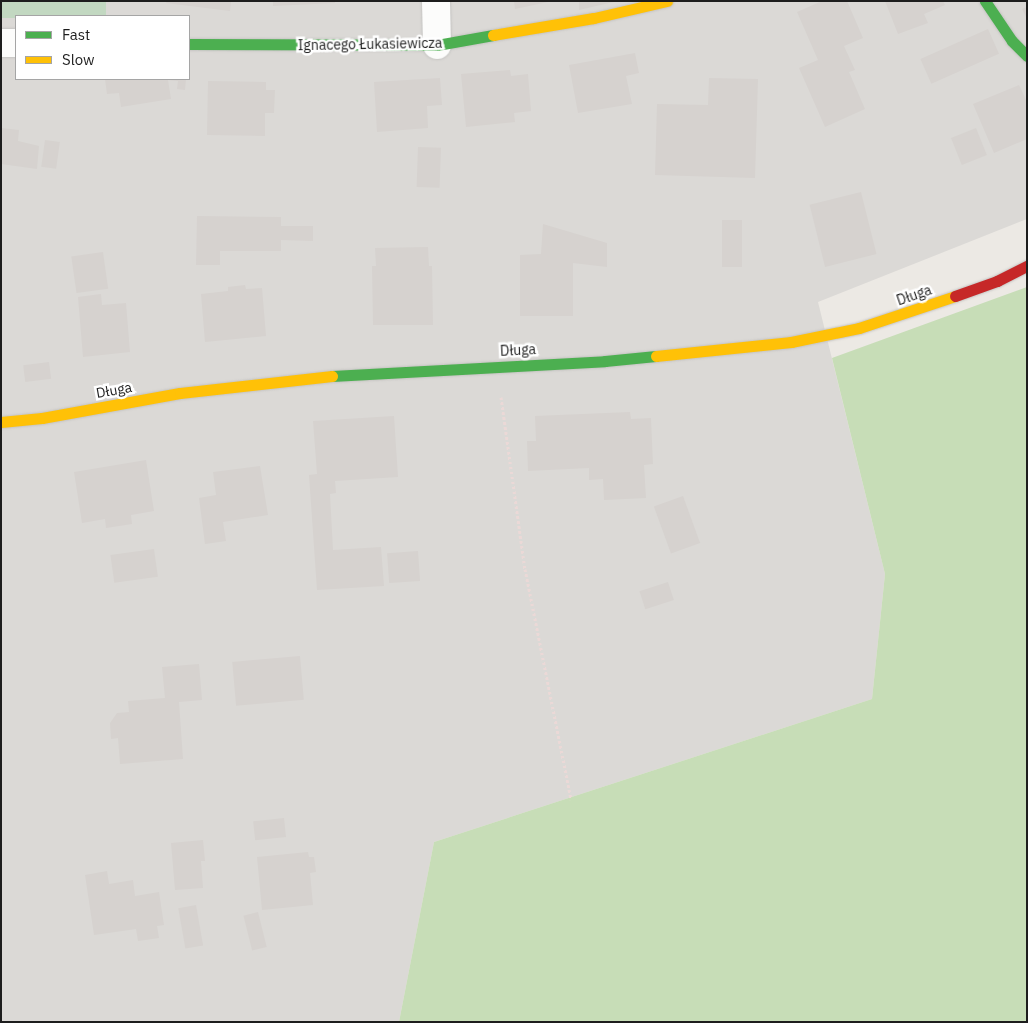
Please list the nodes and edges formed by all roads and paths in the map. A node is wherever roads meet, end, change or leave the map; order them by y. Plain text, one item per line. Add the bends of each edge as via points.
1 (436, 1) edge
2 (667, 1) edge
3 (985, 1) edge
4 (1, 43) edge
5 (15, 43) edge
6 (190, 44) edge
7 (436, 45) junction
8 (1027, 56) edge
9 (1027, 266) edge
10 (497, 366) junction
11 (1, 422) edge
12 (571, 799) dead end

1 - 7 street
2 - 7 street, Ignacego Łukasiewicza via 594,18
3 - 8 street via 1012,41
4 - 5 street
6 - 7 street, Ignacego Łukasiewicza
9 - 10 street, Długa via 997,281 924,308 860,328 791,342 605,361
10 - 11 street, Długa via 305,378 180,392 42,418
10 - 12 path via 525,568

